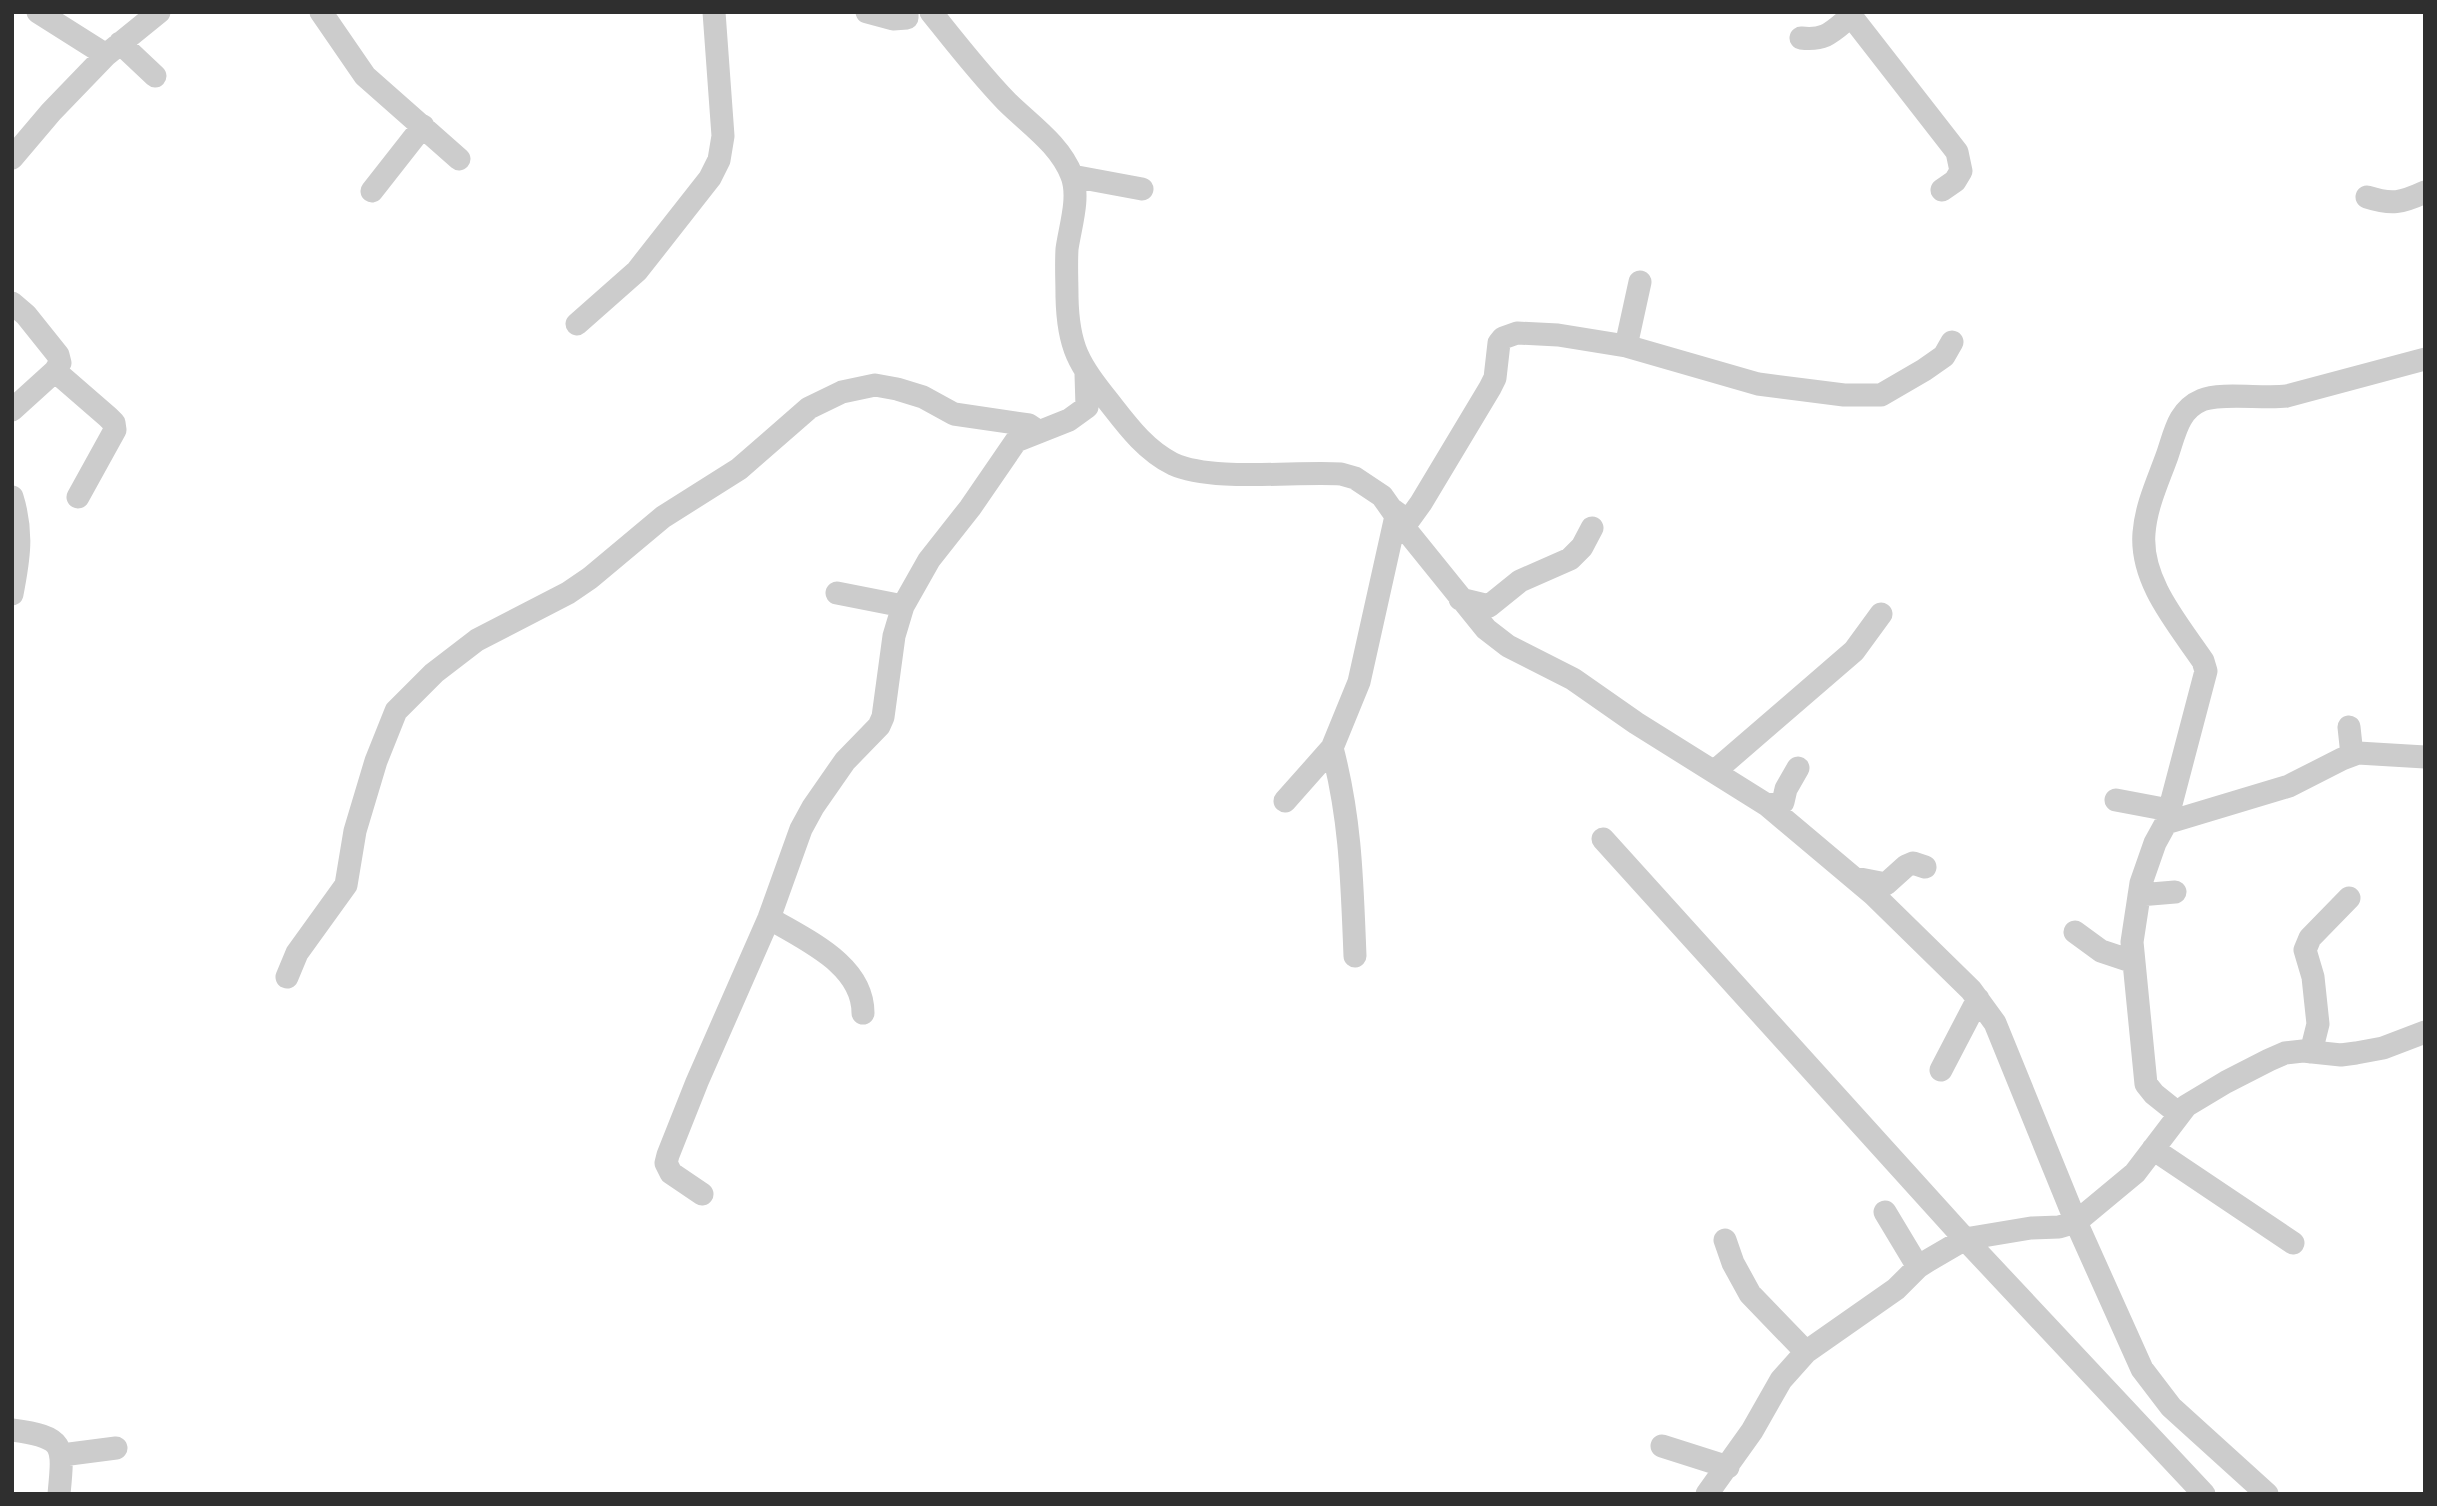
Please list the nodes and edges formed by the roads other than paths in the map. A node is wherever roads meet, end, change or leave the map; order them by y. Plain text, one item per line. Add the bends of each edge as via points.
1 (38, 12) edge
2 (159, 12) edge
3 (321, 12) edge
4 (714, 12) edge
5 (867, 12) edge
6 (907, 12) edge
7 (931, 12) edge
8 (1849, 15) edge
9 (1801, 38) dead end
10 (113, 49) junction
11 (155, 76) dead end
12 (423, 126) junction
13 (12, 158) edge
14 (459, 159) dead end
15 (1072, 176) junction
16 (1142, 189) dead end
17 (1942, 190) dead end
18 (372, 191) dead end
19 (2425, 192) edge
20 (2367, 197) dead end
21 (1640, 282) dead end
22 (12, 303) edge
23 (577, 324) dead end
24 (1952, 342) dead end
25 (1626, 346) junction
26 (2425, 359) edge
27 (55, 371) junction
28 (1086, 374) junction
29 (12, 410) edge
30 (1038, 431) junction
31 (12, 497) edge
32 (78, 497) dead end
33 (1393, 512) junction
34 (1592, 528) dead end
35 (837, 593) dead end
36 (12, 594) edge
37 (1460, 599) junction
38 (903, 606) junction
39 (1881, 614) dead end
40 (2349, 727) dead end
41 (1332, 748) junction
42 (2352, 755) junction
43 (2425, 757) edge
44 (1798, 768) dead end
45 (1715, 771) junction
46 (2116, 800) dead end
47 (1285, 801) dead end
48 (1767, 805) junction
49 (2167, 816) junction
50 (1603, 839) dead end
51 (1925, 867) dead end
52 (1855, 878) junction
53 (2175, 892) dead end
54 (2139, 895) junction
55 (2349, 898) dead end
56 (769, 918) junction
57 (2076, 932) dead end
58 (1354, 956) dead end
59 (2134, 962) junction
60 (287, 977) dead end
61 (1978, 999) junction
62 (863, 1013) dead end
63 (2425, 1032) edge
64 (2311, 1052) junction
65 (1941, 1070) dead end
66 (2179, 1114) junction
67 (2153, 1149) junction
68 (702, 1194) dead end
69 (1885, 1212) dead end
70 (2076, 1222) junction
71 (1965, 1239) junction
72 (1725, 1240) dead end
73 (2293, 1243) dead end
74 (1917, 1268) junction
75 (1806, 1352) junction
76 (12, 1430) edge
77 (1662, 1446) dead end
78 (116, 1448) dead end
79 (62, 1455) junction
80 (1728, 1467) junction
81 (59, 1494) edge
82 (1707, 1494) edge
83 (2204, 1494) edge
84 (2267, 1494) edge

1 - 10 street
2 - 10 street
3 - 12 street via 365,76
4 - 23 street via 723,136 719,160 637,271
5 - 6 street via 893,19 907,18
7 - 15 street via 1006,100 1054,147
8 - 9 street via 1817,40
8 - 17 street via 1956,152 1961,171
10 - 11 street
10 - 13 street
12 - 14 street
12 - 18 street
15 - 16 street
15 - 28 street via 1067,301 1073,349
19 - 20 street via 2402,202
21 - 25 street
22 - 27 street via 58,355
24 - 25 street via 1944,356 1881,395 1758,384
25 - 33 street via 1558,335 1517,333 1503,338 1495,378 1425,497 1408,521
26 - 49 street via 2287,396 2211,397 2182,414 2149,505 2144,545 2159,595 2206,671
27 - 29 street
27 - 32 street via 108,417 116,430
28 - 30 street via 1087,407 1069,420
28 - 33 street via 1133,433 1174,464 1234,473 1341,474 1373,488
30 - 38 street via 1016,441 929,561
30 - 60 street via 1028,425 954,414 897,389 874,385 842,392 809,408 739,469 663,517 568,593 477,639 396,711 355,831 346,885 297,953
31 - 36 street via 19,519
33 - 37 street
33 - 41 street via 1359,682
34 - 37 street via 1570,559 1520,581 1489,606
35 - 38 street
37 - 45 street via 1508,646 1573,679
38 - 56 street via 894,636 883,718 813,807
39 - 45 street via 1854,651
40 - 42 street
41 - 47 street
41 - 58 street via 1350,840
42 - 43 street
42 - 49 street via 2289,786
44 - 48 street via 1783,802
45 - 48 street
46 - 49 street
48 - 52 street
49 - 54 street
50 - 71 street
51 - 52 street via 1906,866 1886,884
52 - 61 street
53 - 54 street
54 - 59 street
55 - 64 street via 2310,938 2305,950 2318,1024
56 - 62 street via 840,964 860,990
56 - 68 street via 668,1156 671,1173
57 - 59 street via 2101,951
59 - 66 street via 2146,1084
61 - 65 street
61 - 70 street via 1995,1023
63 - 64 street via 2356,1053
64 - 66 street via 2285,1053 2269,1060 2196,1099
66 - 67 street
67 - 70 street via 2135,1172
67 - 73 street
69 - 74 street
70 - 71 street
70 - 84 street via 2153,1387
71 - 74 street
71 - 83 street
72 - 75 street via 1750,1294
74 - 75 street via 1896,1289
75 - 80 street via 1781,1380
76 - 79 street via 48,1438 57,1443
77 - 80 street
78 - 79 street
79 - 81 street
80 - 82 street

